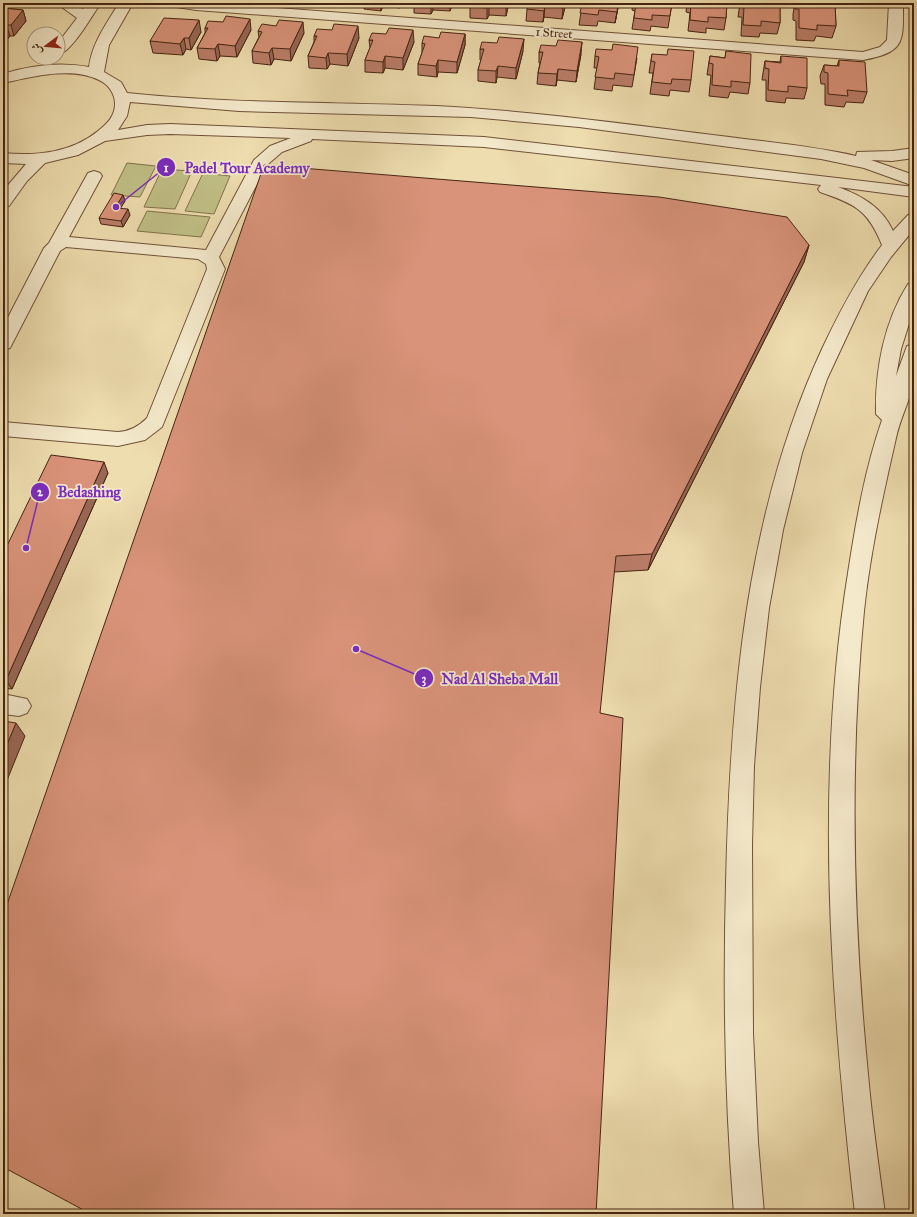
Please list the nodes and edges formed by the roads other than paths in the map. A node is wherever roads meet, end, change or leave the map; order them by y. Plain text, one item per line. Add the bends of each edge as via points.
1 (63, 3) edge
2 (94, 3) edge
3 (126, 3) edge
4 (175, 3) edge
5 (895, 6) edge
6 (85, 17) junction
7 (66, 41) edge
8 (38, 66) edge
9 (31, 71) junction
10 (96, 74) junction
11 (3, 79) edge
12 (122, 97) junction
13 (238, 106) junction
14 (261, 107) junction
15 (402, 110) junction
16 (244, 131) junction
17 (330, 135) junction
18 (102, 136) junction
19 (797, 151) junction
20 (914, 153) edge
21 (3, 158) edge
22 (40, 159) junction
23 (260, 163) junction
24 (737, 170) junction
25 (94, 176) dead end
26 (914, 181) edge
27 (914, 192) edge
28 (3, 202) edge
29 (914, 219) edge
30 (57, 244) junction
31 (890, 245) junction
32 (210, 258) junction
33 (914, 288) edge
34 (3, 344) edge
35 (914, 350) edge
36 (887, 427) junction
37 (3, 429) edge
38 (748, 1214) edge
39 (870, 1214) edge

1 - 6 street
2 - 6 street
3 - 10 street via 100,49
4 - 5 street, 1 Street via 863,56 875,54 892,46 895,40
6 - 7 street
8 - 9 street
9 - 10 street via 54,68
9 - 11 street
10 - 12 street via 108,80
12 - 13 street
12 - 18 street via 122,110 116,124
13 - 14 street
13 - 15 street via 251,101 266,100 370,104
14 - 15 street
14 - 16 street via 244,118
15 - 19 street via 537,119
16 - 17 street
16 - 18 street via 170,129
16 - 23 street via 254,146
17 - 23 street via 288,143 276,149
17 - 24 street via 484,142
18 - 22 street via 75,151
19 - 20 street via 872,156
19 - 26 street via 872,164
21 - 22 street
22 - 28 street via 21,178
23 - 32 street
24 - 27 street
24 - 31 street via 820,188 850,198 879,220
25 - 30 street
29 - 31 street
30 - 32 street via 70,242 200,254
30 - 34 street
31 - 38 street via 852,305 817,378 790,462 765,562 748,688 739,840 738,997
32 - 37 street via 216,269 155,422 146,431 133,438 118,439
33 - 36 street via 895,331 889,353 886,377
35 - 36 street
36 - 39 street via 867,519 852,623 842,745 843,911 852,1059

